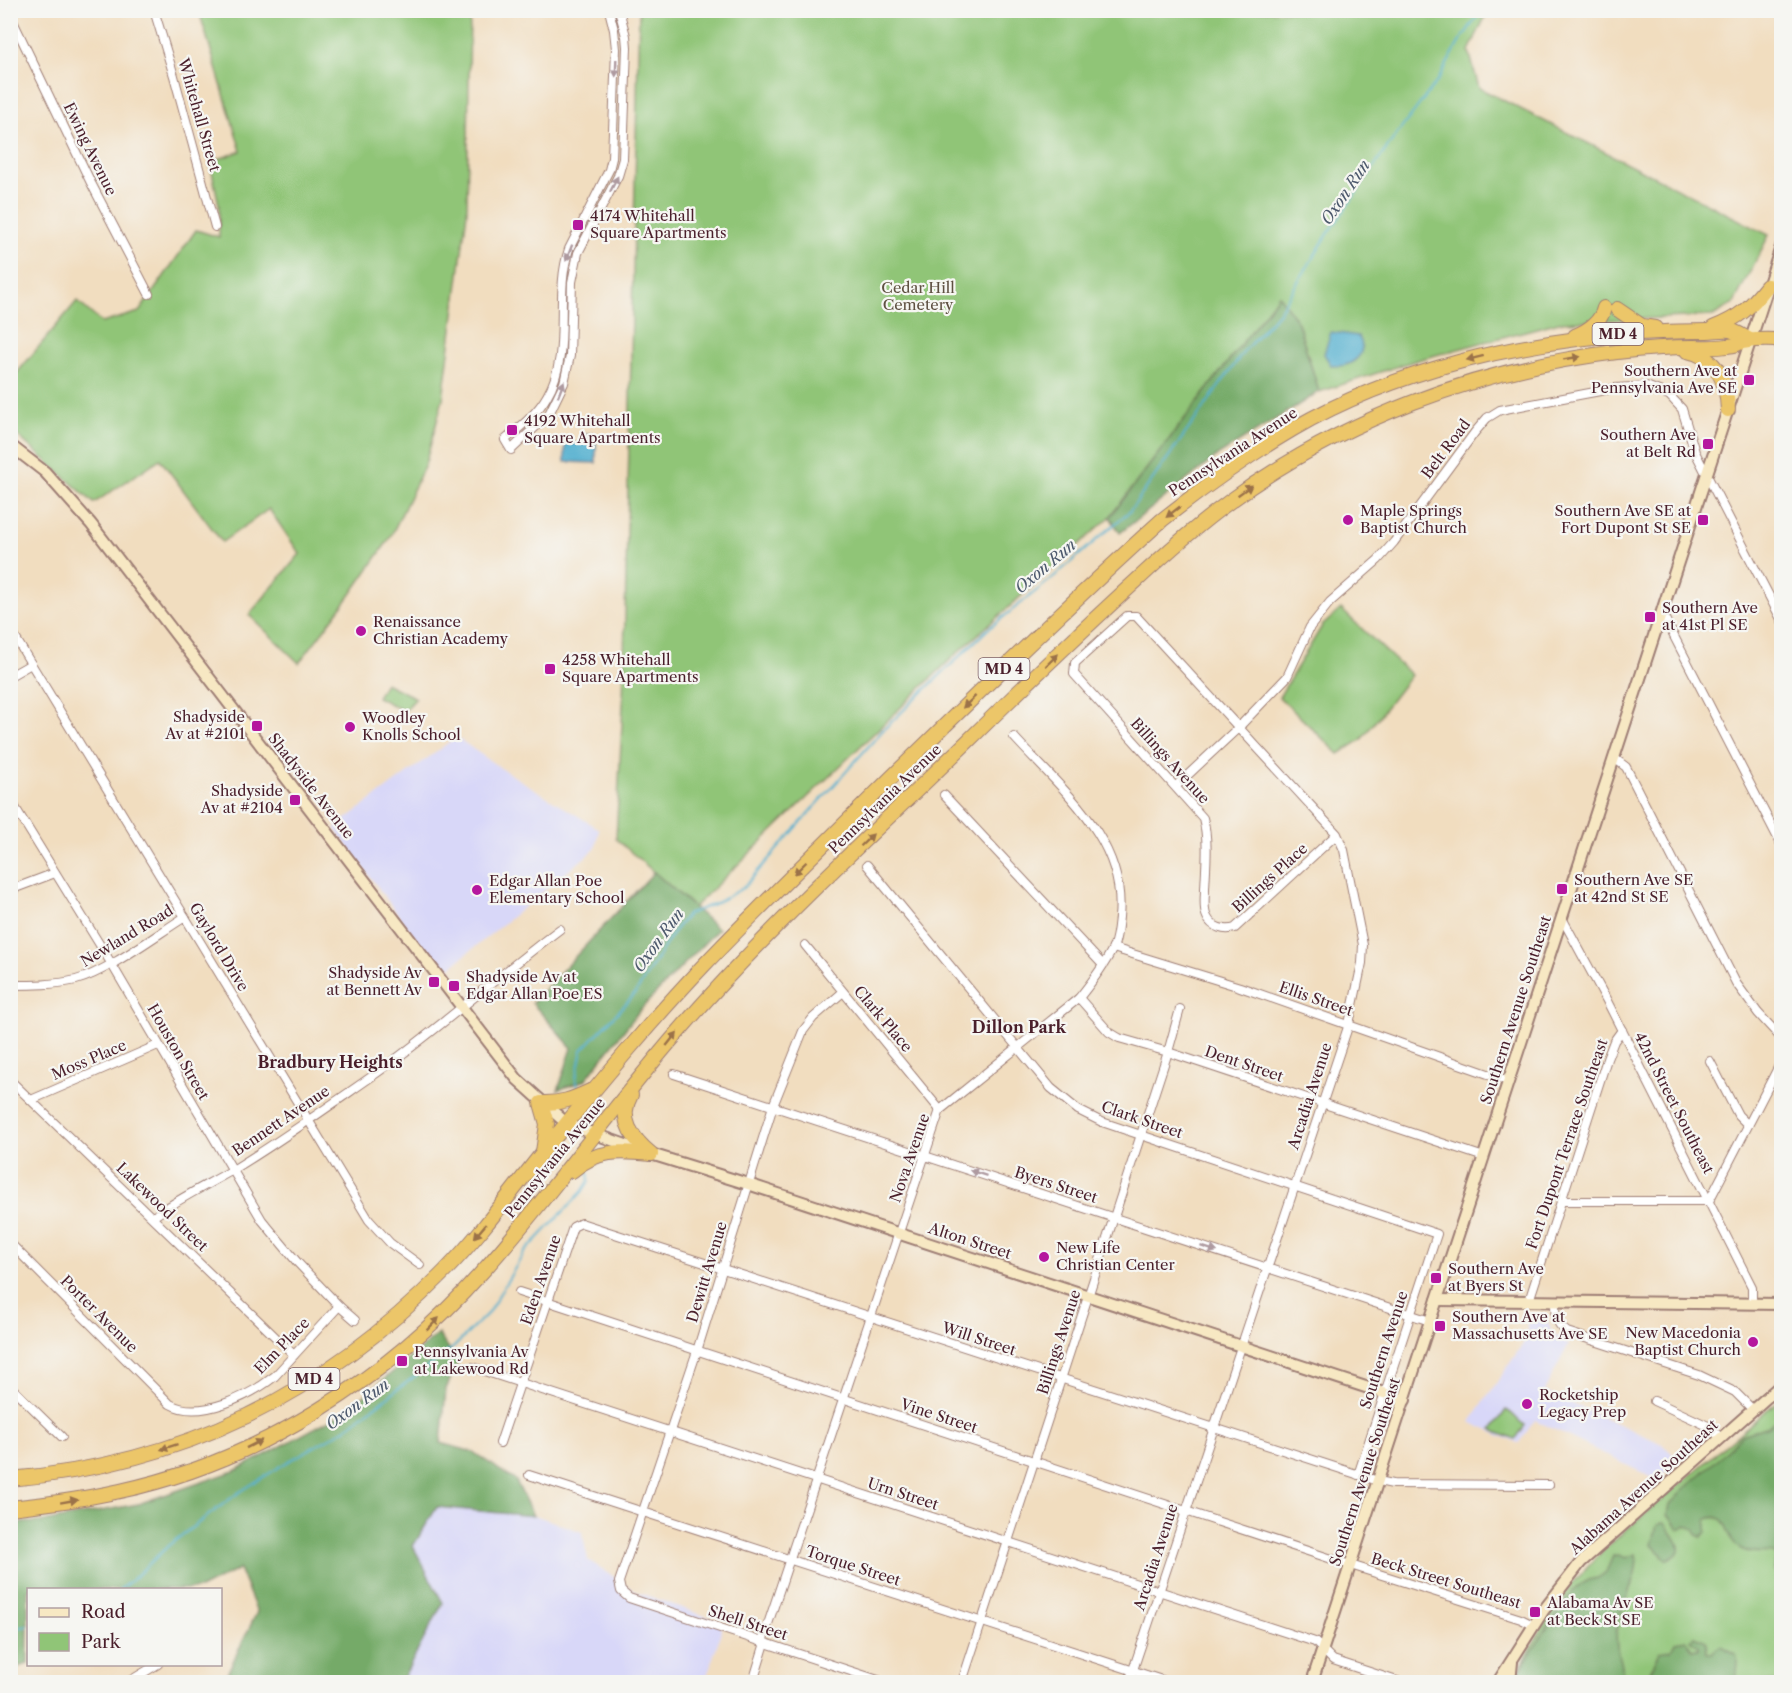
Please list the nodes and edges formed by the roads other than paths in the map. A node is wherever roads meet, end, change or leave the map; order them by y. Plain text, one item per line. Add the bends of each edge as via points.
1 (154, 10) edge
2 (609, 10) edge
3 (619, 10) edge
4 (10, 15) edge
5 (215, 227) dead end
6 (1782, 244) edge
7 (1767, 286) junction
8 (149, 294) dead end
9 (1672, 331) junction
10 (1705, 331) junction
11 (1567, 340) junction
12 (1750, 340) junction
13 (1782, 340) edge
14 (1670, 347) junction
15 (1508, 350) junction
16 (1512, 370) junction
17 (1728, 410) junction
18 (10, 445) edge
19 (1707, 474) junction
20 (1662, 613) junction
21 (1782, 621) edge
22 (10, 629) edge
23 (1102, 637) joint
24 (31, 664) junction
25 (10, 676) edge
26 (1238, 728) junction
27 (1014, 737) dead end
28 (1614, 758) junction
29 (1176, 786) junction
30 (944, 795) dead end
31 (10, 800) edge
32 (1337, 834) junction
33 (1782, 846) edge
34 (867, 866) dead end
35 (55, 873) junction
36 (10, 890) edge
37 (185, 917) junction
38 (1562, 918) junction
39 (1216, 927) joint
40 (560, 929) dead end
41 (805, 945) dead end
42 (1113, 948) junction
43 (111, 963) junction
44 (1102, 964) junction
45 (10, 985) edge
46 (843, 992) junction
47 (1079, 998) junction
48 (462, 1008) junction
49 (1180, 1009) dead end
50 (1348, 1024) junction
51 (1622, 1030) junction
52 (1782, 1039) edge
53 (158, 1045) junction
54 (1018, 1046) junction
55 (1168, 1052) junction
56 (1782, 1060) edge
57 (1710, 1061) dead end
58 (645, 1071) junction
59 (674, 1074) dead end
60 (10, 1080) edge
61 (1508, 1081) junction
62 (594, 1089) junction
63 (31, 1100) junction
64 (541, 1103) junction
65 (1322, 1104) junction
66 (773, 1106) junction
67 (940, 1110) junction
68 (307, 1120) junction
69 (567, 1124) junction
70 (1748, 1125) junction
71 (595, 1133) junction
72 (1141, 1135) junction
73 (543, 1153) junction
74 (651, 1154) junction
75 (925, 1156) junction
76 (1484, 1157) junction
77 (232, 1170) junction
78 (748, 1184) junction
79 (1295, 1185) junction
80 (1561, 1201) junction
81 (1709, 1201) junction
82 (153, 1217) junction
83 (1114, 1218) junction
84 (573, 1227) joint
85 (518, 1230) junction
86 (899, 1233) junction
87 (1437, 1234) joint
88 (10, 1243) edge
89 (420, 1265) dead end
90 (722, 1268) junction
91 (1267, 1268) junction
92 (519, 1292) dead end
93 (1089, 1296) junction
94 (1437, 1300) junction
95 (1529, 1301) junction
96 (1555, 1301) junction
97 (548, 1302) junction
98 (1752, 1303) junction
99 (1782, 1304) edge
100 (339, 1306) junction
101 (1410, 1315) junction
102 (871, 1318) junction
103 (355, 1320) dead end
104 (1430, 1321) junction
105 (1241, 1346) junction
106 (697, 1351) junction
107 (294, 1355) junction
108 (472, 1367) dead end
109 (1061, 1379) junction
110 (520, 1383) junction
111 (1782, 1384) edge
112 (10, 1386) edge
113 (1385, 1393) junction
114 (844, 1399) junction
115 (1405, 1400) junction
116 (1654, 1401) dead end
117 (170, 1404) joint
118 (1752, 1410) junction
119 (1213, 1429) junction
120 (670, 1432) junction
121 (62, 1437) dead end
122 (1721, 1437) junction
123 (500, 1443) dead end
124 (1034, 1462) junction
125 (529, 1475) dead end
126 (1358, 1475) junction
127 (10, 1479) edge
128 (816, 1480) junction
129 (1378, 1481) junction
130 (1549, 1485) dead end
131 (10, 1508) edge
132 (1186, 1511) junction
133 (643, 1512) junction
134 (1008, 1542) junction
135 (790, 1560) junction
136 (1350, 1565) junction
137 (622, 1575) joint
138 (1159, 1592) junction
139 (982, 1622) junction
140 (1533, 1625) junction
141 (764, 1642) junction
142 (1323, 1650) junction
143 (1512, 1658) junction
144 (156, 1666) edge
145 (1133, 1671) junction
146 (128, 1683) edge
147 (753, 1683) edge
148 (884, 1683) edge
149 (963, 1683) edge
150 (1129, 1683) edge
151 (1168, 1683) edge
152 (1312, 1683) edge
153 (1400, 1683) edge
154 (1498, 1683) edge
155 (1510, 1683) edge

1 - 5 street, Whitehall Street
2 -> 3 street via 616,61 612,158 565,263 558,369 551,388 533,414 506,440 511,450 549,414 564,384 578,253 623,159 627,47
4 - 8 street, Ewing Avenue
6 - 7 street, Southern Avenue Southeast
7 - 10 highway via 1736,319
7 - 12 street, Southern Avenue Southeast
9 - 10 highway, Pennsylvania Avenue / MD 4
9 - 11 highway, Pennsylvania Avenue / MD 4
9 - 11 highway via 1642,326 1611,309 1583,333
10 - 12 highway, Pennsylvania Avenue / MD 4 via 1730,330
11 - 15 highway, Pennsylvania Avenue / MD 4
12 - 13 highway
12 - 14 highway, Pennsylvania Avenue / MD 4 via 1728,346
12 - 17 street, Southern Avenue Southeast
16 -> 14 highway, Pennsylvania Avenue / MD 4 via 1578,357
14 - 17 highway via 1694,352 1710,361 1724,382
15 - 16 highway
15 -> 62 highway, Pennsylvania Avenue / MD 4 via 1424,372 1303,424 1162,520 765,902 672,999
58 -> 16 highway, Pennsylvania Avenue / MD 4 via 784,920 1070,642 1191,531 1264,477 1341,433 1424,398
17 - 19 street, Southern Avenue Southeast
18 - 48 street, Shadyside Avenue via 56,484 91,524
19 - 20 street, Southern Avenue Southeast
19 - 21 street, Belt Road
19 - 26 street, Belt Road via 1695,452 1682,409 1675,399 1656,388 1616,388 1493,413 1474,432 1394,542 1330,602 1310,627 1287,676
20 - 28 street, Southern Avenue Southeast
20 - 33 street
22 - 24 street, Gaylord Drive
23 - 26 street, Arcadia Avenue via 1127,616 1136,616
23 - 29 street, Billings Avenue via 1074,663 1074,674
24 - 25 street
24 - 37 street, Gaylord Drive
26 - 29 street, Belt Road
26 - 32 street, Arcadia Avenue
27 - 42 street, Nova Avenue via 1106,846 1120,893
28 - 38 street, Southern Avenue Southeast
28 - 52 street via 1626,768 1736,983
29 - 39 street, Billings Avenue via 1203,818 1207,832 1205,905 1207,917
30 - 44 street
31 - 35 street, Houston Street
32 - 39 street, Billings Place via 1235,928
32 - 50 street, Arcadia Avenue via 1347,861 1363,945
34 - 54 street, Clark Street
35 - 36 street
35 - 43 street, Houston Street
37 - 43 street, Newland Road
37 - 68 street, Gaylord Drive
38 - 51 street, 42nd Street Southeast
38 - 61 street, Southern Avenue Southeast
40 - 48 street, Bennett Avenue
41 - 46 street, Clark Place
42 - 44 street, Nova Avenue
42 - 50 street, Ellis Street
43 - 45 street, Newland Road via 76,980
43 - 53 street, Houston Street
44 - 47 street, Nova Avenue
46 - 66 street, Dewitt Avenue via 803,1031
46 - 67 street, Clark Place
47 - 54 street, Nova Avenue
47 - 55 street, Dent Street via 1109,1032
48 - 64 street, Shadyside Avenue via 517,1079
48 - 68 street, Bennett Avenue
49 - 55 street, Billings Avenue
50 - 61 street, Ellis Street
50 - 65 street, Arcadia Avenue
51 - 80 street, Fort Dupont Terrace Southeast via 1607,1059
51 - 81 street, 42nd Street Southeast
53 - 63 street, Moss Place
53 - 77 street, Houston Street
54 - 67 street, Nova Avenue
54 - 72 street, Clark Street via 1051,1088 1078,1110
55 - 65 street, Dent Street
55 - 72 street, Billings Avenue
56 - 70 street
57 - 70 street via 1738,1115
58 - 71 highway, Pennsylvania Avenue / MD 4
58 - 74 highway via 628,1099 626,1118 630,1133
59 - 66 street, Byers Street
60 - 63 street, Lakewood Street
61 - 76 street, Southern Avenue Southeast
62 - 64 highway via 566,1101
62 - 69 highway, Pennsylvania Avenue / MD 4
63 - 82 street, Lakewood Street
64 - 69 street, Shadyside Avenue
64 - 73 highway via 547,1124
65 - 76 street, Dent Street
65 - 79 street, Arcadia Avenue
66 - 75 street, Byers Street
66 - 78 street, Dewitt Avenue
67 - 75 street, Nova Avenue
68 - 77 street, Bennett Avenue
68 - 89 street, Gaylord Drive via 375,1228
69 - 71 street, Shadyside Avenue
69 - 73 highway, Pennsylvania Avenue / MD 4
70 - 81 street
71 - 74 street, Alton Street
71 - 85 highway, Pennsylvania Avenue / MD 4
72 - 79 street, Clark Street
72 - 83 street, Billings Avenue
73 -> 127 highway, Pennsylvania Avenue / MD 4 via 463,1251 422,1294 358,1349 306,1385 233,1423 150,1454 81,1471
74 - 78 street, Alton Street
74 - 85 highway via 614,1152 586,1161
83 -> 75 street, Byers Street
75 - 86 street, Nova Avenue
76 - 94 street, Southern Avenue Southeast
77 - 82 street, Bennett Avenue
77 - 100 street, Houston Street via 278,1240
78 - 86 street, Alton Street
78 - 90 street, Dewitt Avenue
79 - 87 street, Clark Street
79 - 91 street, Arcadia Avenue
80 - 81 street
80 - 95 street, Fort Dupont Terrace Southeast
81 - 98 street, 42nd Street Southeast via 1752,1287
82 - 107 street, Lakewood Street
83 -> 91 street, Byers Street
83 - 93 street, Billings Avenue
84 - 90 street, Will Street via 582,1223
84 - 97 street, Eden Avenue
131 -> 85 highway, Pennsylvania Avenue / MD 4 via 123,1491 240,1451 297,1422 359,1383 422,1334
86 - 93 street, Alton Street
86 - 102 street, Nova Avenue
87 - 101 street, Southern Avenue
88 - 117 street, Porter Avenue
90 - 102 street, Will Street
90 - 106 street, Dewitt Avenue
91 - 101 street, Byers Street
91 - 105 street, Arcadia Avenue
92 - 97 street, Vine Street
93 - 105 street, Alton Street
93 - 109 street, Billings Avenue
94 - 95 street
94 - 104 street, Southern Avenue Southeast
95 - 96 street
96 - 98 street
96 - 118 street via 1559,1326 1567,1332 1699,1375 1735,1392
97 - 106 street, Vine Street
97 - 110 street, Eden Avenue
98 - 99 street
100 - 103 street, Houston Street
100 - 107 street, Elm Place
101 - 104 street, Byers Street
101 - 113 street, Southern Avenue
102 - 109 street, Will Street
102 - 114 street, Nova Avenue
104 - 115 street, Southern Avenue Southeast
105 - 113 street, Alton Street
105 - 119 street, Arcadia Avenue
106 - 114 street, Vine Street
106 - 120 street, Dewitt Avenue
107 - 117 street, Elm Place via 269,1381 230,1401 190,1410
108 - 110 street, Urn Street
109 - 119 street, Will Street
109 - 124 street, Billings Avenue
110 - 120 street, Urn Street
110 - 123 street, Eden Avenue
111 - 118 street, Alabama Avenue Southeast
112 - 121 street
113 - 115 street, Alton Street
113 - 126 street, Southern Avenue
114 - 124 street, Vine Street
114 - 128 street, Nova Avenue
115 - 129 street, Southern Avenue Southeast
116 - 122 street via 1708,1426
118 - 122 street, Alabama Avenue Southeast
119 - 126 street, Will Street
119 - 132 street, Arcadia Avenue
120 - 128 street, Urn Street
120 - 133 street, Dewitt Avenue
122 - 140 street, Alabama Avenue Southeast via 1591,1553
124 - 132 street, Vine Street
124 - 134 street, Billings Avenue
125 - 133 street, Torque Street
126 - 129 street, Will Street
128 - 134 street, Urn Street
128 - 135 street, Nova Avenue
129 - 130 street, Will Street
129 - 136 street, Southern Avenue Southeast
132 - 136 street, Vine Street
132 - 138 street, Arcadia Avenue
133 - 135 street, Torque Street
133 - 137 street, Dewitt Avenue
134 - 138 street, Urn Street
134 - 139 street, Billings Avenue
135 - 139 street, Torque Street
135 - 141 street, Nova Avenue
136 - 140 street, Beck Street Southeast
136 - 142 street, Southern Avenue Southeast
137 - 141 street, Shell Street via 620,1587 629,1598
138 - 142 street, Urn Street via 1315,1642
138 - 145 street, Arcadia Avenue
139 - 145 street, Torque Street
139 - 149 street, Billings Avenue
140 - 143 street, Alabama Avenue Southeast
141 - 147 street, Nova Avenue
141 - 148 street, Shell Street
142 - 152 street, Southern Avenue Southeast
142 - 153 street, Urn Street via 1334,1661
143 - 154 street, Alabama Avenue Southeast
143 - 155 street
144 - 146 street
145 - 150 street, Arcadia Avenue
145 - 151 street, Torque Street

